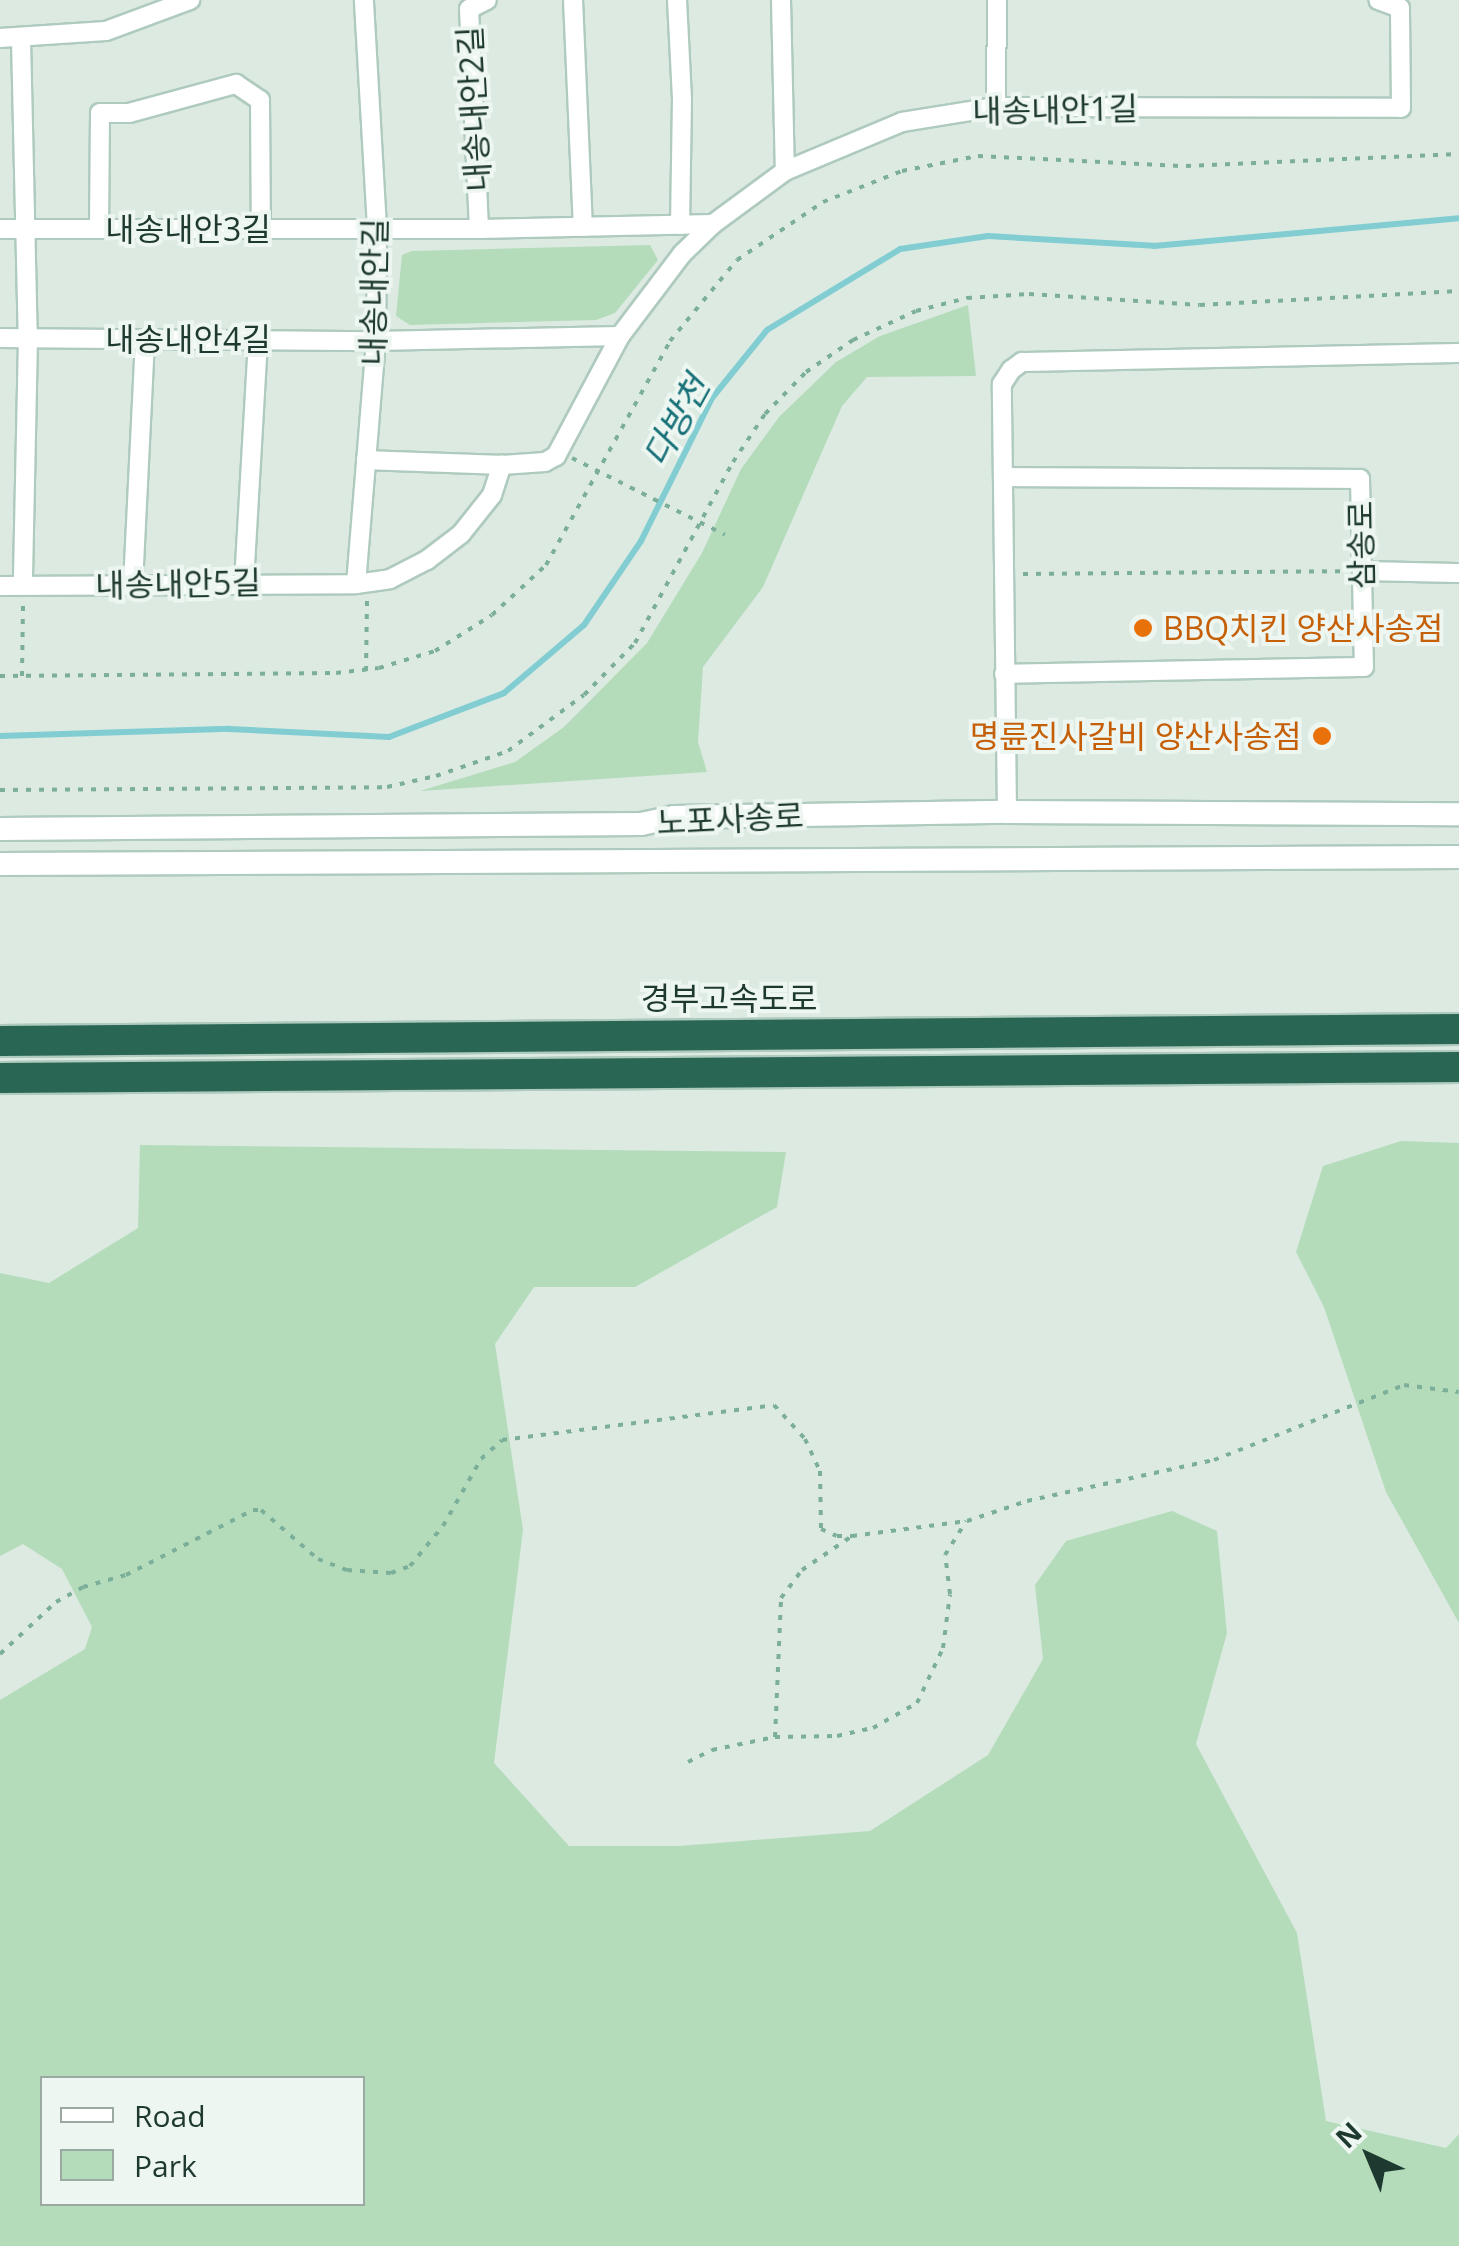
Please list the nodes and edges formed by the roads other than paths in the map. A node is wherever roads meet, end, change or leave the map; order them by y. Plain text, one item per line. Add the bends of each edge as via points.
1 (190, 0) edge
2 (364, 0) edge
3 (488, 0) edge
4 (573, 0) edge
5 (678, 0) edge
6 (781, 0) edge
7 (997, 0) edge
8 (1378, 0) edge
9 (0, 38) edge
10 (21, 39) junction
11 (996, 106) junction
12 (785, 170) junction
13 (713, 224) junction
14 (680, 225) junction
15 (582, 227) junction
16 (261, 228) junction
17 (377, 228) junction
18 (0, 229) edge
19 (98, 229) junction
20 (22, 230) junction
21 (479, 230) junction
22 (620, 336) junction
23 (0, 338) edge
24 (28, 338) junction
25 (258, 338) junction
26 (144, 340) junction
27 (376, 341) junction
28 (1459, 353) edge
29 (366, 460) junction
30 (502, 465) junction
31 (1004, 477) junction
32 (1362, 571) junction
33 (1459, 573) edge
34 (244, 583) junction
35 (361, 583) junction
36 (22, 585) junction
37 (0, 586) edge
38 (132, 586) junction
39 (1004, 674) junction
40 (1007, 812) junction
41 (1459, 814) edge
42 (0, 828) edge
43 (1459, 858) edge
44 (0, 864) edge
45 (1459, 1029) edge
46 (0, 1040) edge
47 (1459, 1067) edge
48 (0, 1078) edge

1 - 10 street via 106,31
2 - 17 street, 내송내안길
3 - 21 street, 내송내안2길 via 469,9
4 - 15 street
5 - 14 street
6 - 12 street
7 - 11 street
8 - 11 street, 내송내안1길 via 1400,8 1402,108
9 - 10 street
10 - 20 street
11 - 12 street, 내송내안1길 via 902,122
12 - 13 street, 내송내안1길
13 - 14 street
13 - 22 street, 내송내안1길
14 - 15 street
15 - 21 street
16 - 17 street, 내송내안3길
16 - 19 street, 내송내안3길
16 - 19 street via 260,100 236,84 129,113 100,113
17 - 21 street
17 - 27 street, 내송내안길
18 - 20 street, 내송내안3길
19 - 20 street, 내송내안3길
20 - 24 street
22 - 27 street, 내송내안4길
22 - 30 street, 내송내안1길 via 559,451 544,462
23 - 24 street, 내송내안4길
24 - 26 street, 내송내안4길
24 - 36 street
25 - 26 street, 내송내안4길
25 - 27 street, 내송내안4길
25 - 34 street
26 - 38 street
27 - 29 street, 내송내안길
28 - 31 street via 1022,362 1002,384
29 - 30 street
29 - 35 street, 내송내안길
30 - 35 street, 내송내안5길 via 492,495 462,534 390,578
31 - 32 street, 삼송로 via 1360,479
31 - 39 street
32 - 33 street
32 - 39 street, 삼송로 via 1364,667
34 - 35 street, 내송내안5길
34 - 38 street, 내송내안5길
36 - 37 street, 내송내안5길
36 - 38 street, 내송내안5길
39 - 40 street
40 - 41 main road, 노포사송로
40 - 42 main road, 노포사송로 via 674,817 641,824
43 - 44 main road, 노포사송로
45 - 46 highway, 경부고속도로
47 - 48 highway

